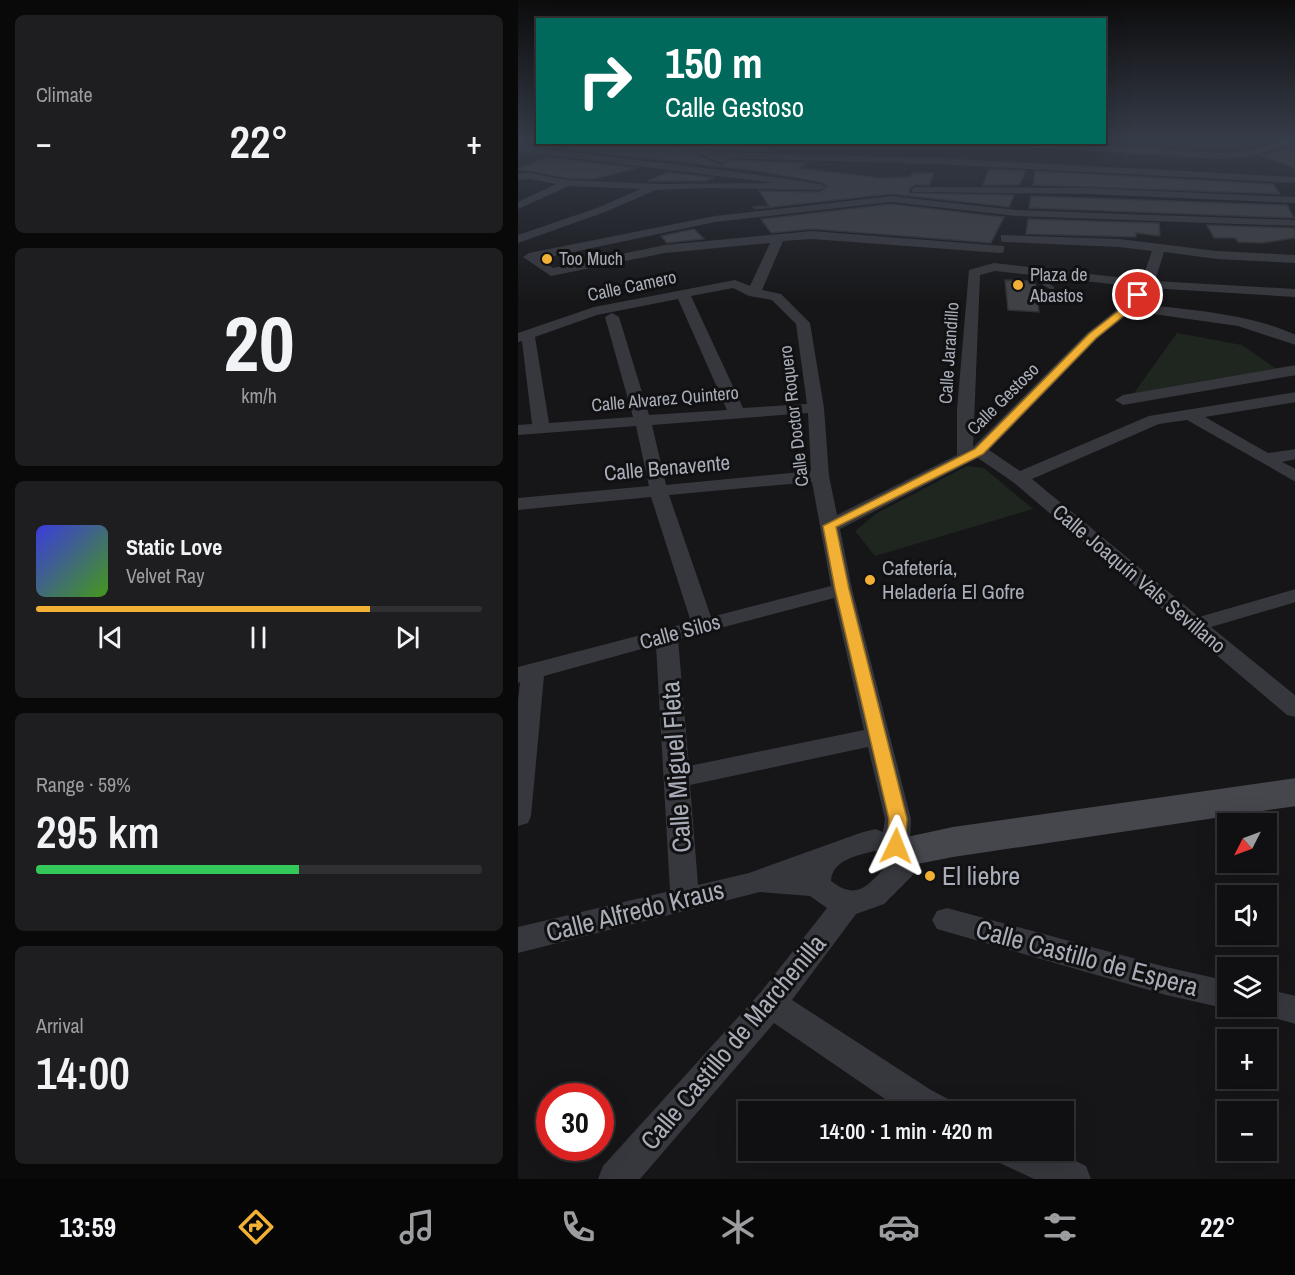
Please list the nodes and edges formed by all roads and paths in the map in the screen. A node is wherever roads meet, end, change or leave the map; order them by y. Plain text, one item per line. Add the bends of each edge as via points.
1 (541, 194) edge
2 (640, 194) edge
3 (866, 194) edge
4 (880, 194) edge
5 (897, 194) edge
6 (1214, 194) edge
7 (892, 195) junction
8 (1295, 200) edge
9 (522, 202) edge
10 (818, 220) junction
11 (1295, 223) edge
12 (1206, 229) junction
13 (1008, 230) junction
14 (778, 238) junction
15 (518, 239) edge
16 (1159, 248) junction
17 (1217, 255) junction
18 (522, 256) edge
19 (1295, 259) edge
20 (994, 267) junction
21 (1044, 275) junction
22 (1147, 284) junction
23 (1054, 286) dead end
24 (1271, 291) junction
25 (754, 293) junction
26 (1295, 293) edge
27 (683, 294) junction
28 (1295, 301) edge
29 (1130, 307) junction
30 (612, 316) dead end
31 (523, 336) edge
32 (1295, 341) edge
33 (524, 364) edge
34 (1295, 370) edge
35 (1295, 397) edge
36 (1123, 400) dead end
37 (816, 408) junction
38 (737, 413) junction
39 (1189, 414) junction
40 (643, 422) junction
41 (541, 428) junction
42 (518, 430) edge
43 (973, 454) junction
44 (1295, 454) edge
45 (1266, 459) junction
46 (820, 476) junction
47 (1295, 477) edge
48 (1019, 478) junction
49 (659, 492) junction
50 (518, 504) edge
51 (830, 526) junction
52 (842, 589) junction
53 (1295, 595) edge
54 (1194, 625) junction
55 (703, 626) junction
56 (667, 636) junction
57 (525, 673) edge
58 (1295, 709) edge
59 (878, 736) junction
60 (677, 778) junction
61 (1295, 792) edge
62 (518, 816) edge
63 (899, 849) junction
64 (831, 855) junction
65 (753, 882) junction
66 (817, 885) junction
67 (685, 899) junction
68 (847, 904) junction
69 (947, 920) dead end
70 (518, 940) edge
71 (1217, 993) edge
72 (771, 1003) junction
73 (1277, 1006) edge
74 (1295, 1010) edge
75 (918, 1101) edge
76 (1032, 1161) edge
77 (1059, 1176) edge
78 (616, 1179) edge

1 - 9 street
2 - 15 street
3 - 10 street
4 - 7 street
5 - 7 street
6 - 8 street
7 - 13 street
10 - 13 street
10 - 14 street
10 - 18 street via 715,219
11 - 12 street
12 - 13 street
12 - 17 street
13 - 16 street
13 - 20 street
14 - 18 street via 665,249 551,272
14 - 25 street
16 - 17 street
16 - 22 street, Calle Gestoso
17 - 19 street
20 - 21 street
20 - 43 street, Calle Jarandillo via 974,273 964,446
21 - 22 street
21 - 23 lane via 1043,284
22 - 24 street
22 - 29 street, Calle Gestoso
24 - 26 street
24 - 28 street
25 - 27 street, Calle Camero via 735,284
25 - 37 street, Calle Doctor Roquero via 776,297 803,323
27 - 31 street, Calle Camero via 594,310
27 - 38 street
29 - 32 street via 1246,324
29 - 43 street, Calle Gestoso via 1092,336
30 - 40 street
31 - 33 street
33 - 41 street
34 - 36 street
35 - 39 street
37 - 38 street, Calle Alvarez Quintero
37 - 46 street, Calle Doctor Roquero
38 - 40 street, Calle Alvarez Quintero
39 - 45 street
39 - 48 street via 1155,420
40 - 41 street, Calle Alvarez Quintero
40 - 49 street
41 - 42 street, Calle Alvarez Quintero
43 - 48 street, Calle Joaquín Vals Sevillano
43 - 51 street, Calle Gestoso
44 - 45 street
45 - 47 street
46 - 49 street, Calle Benavente
46 - 51 street, Calle Doctor Roquero
48 - 54 street, Calle Joaquín Vals Sevillano
49 - 50 street, Calle Benavente
49 - 55 street
51 - 52 street, Calle Doctor Roquero
52 - 55 street, Calle Silos
52 - 59 street, Calle Doctor Roquero
53 - 54 street
54 - 58 street, Calle Joaquín Vals Sevillano
55 - 56 street, Calle Silos
56 - 57 street, Calle Silos
56 - 60 street, Calle Miguel Fleta
57 - 62 street
59 - 60 street
59 - 63 street, Calle Doctor Roquero via 898,819
60 - 67 street, Calle Miguel Fleta
61 - 63 street
63 - 64 street via 875,840
63 - 68 street via 902,868 873,897
64 - 65 street
64 - 66 street via 818,871
65 - 66 street
65 - 67 street, Calle Alfredo Kraus
66 - 68 street via 827,896
67 - 70 street, Calle Alfredo Kraus
68 - 72 street, Calle Castillo de Marchenilla
69 - 71 street, Calle Castillo de Espera
72 - 75 street
72 - 78 street, Calle Castillo de Marchenilla
73 - 74 street
76 - 77 street

